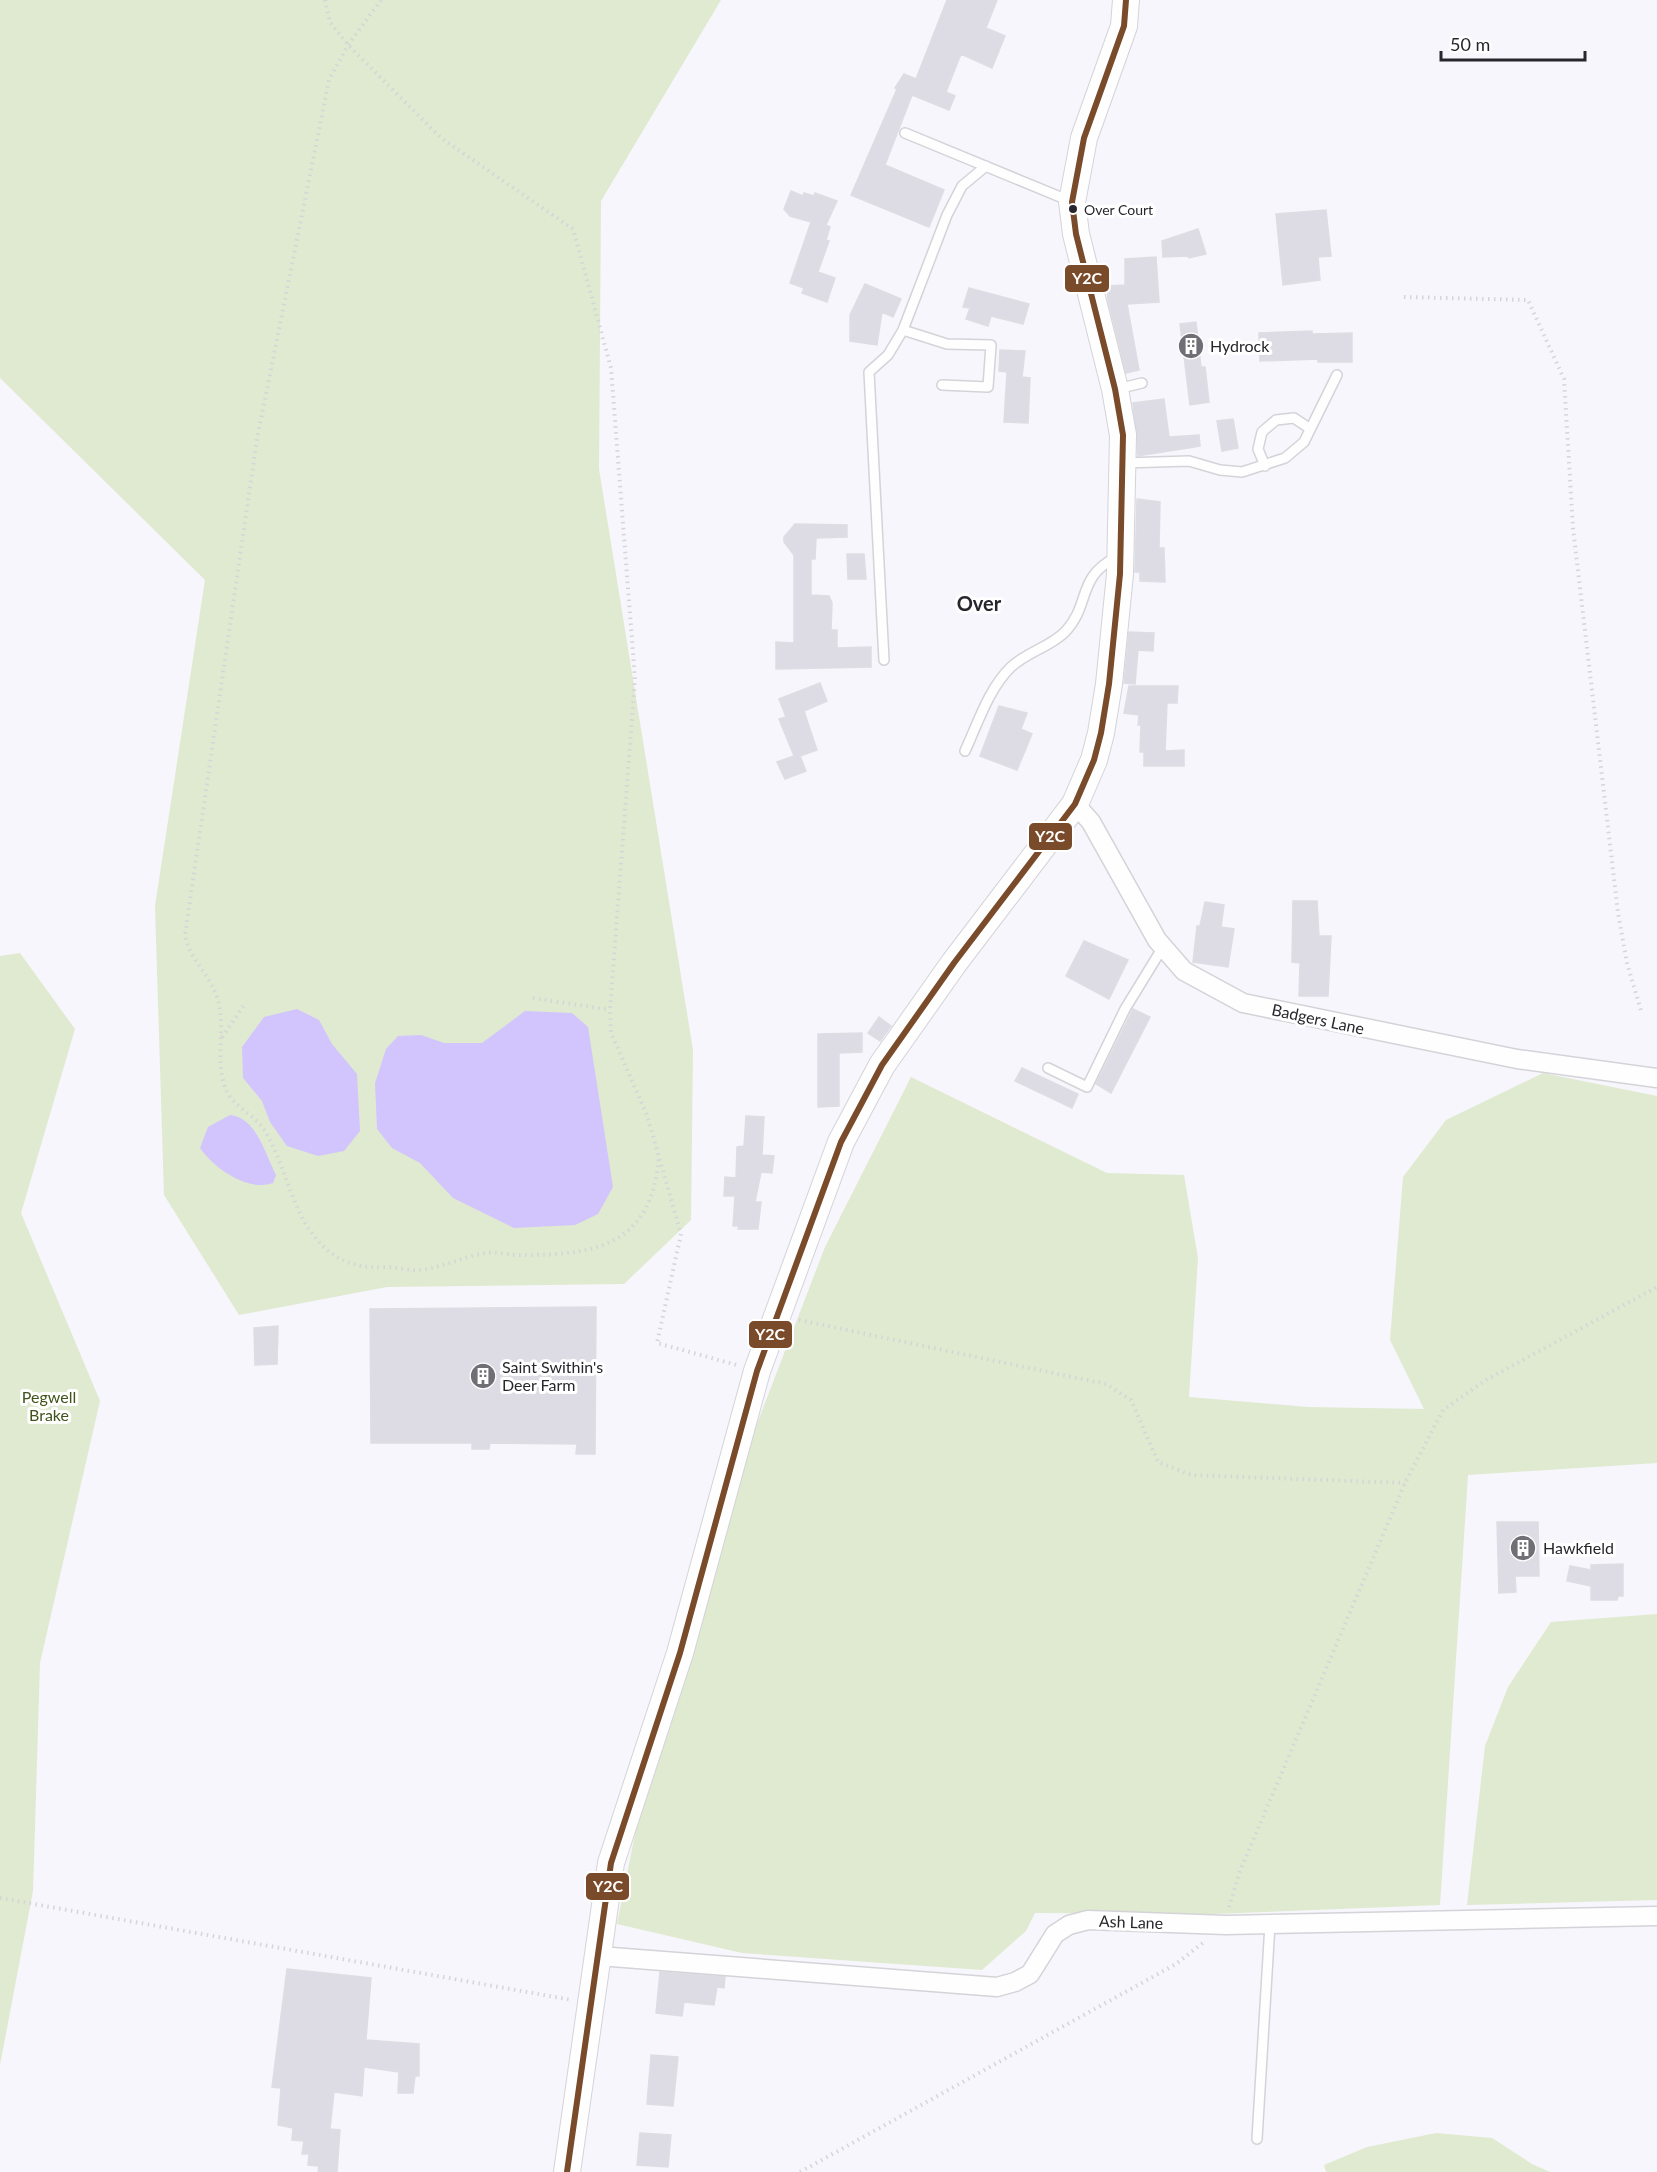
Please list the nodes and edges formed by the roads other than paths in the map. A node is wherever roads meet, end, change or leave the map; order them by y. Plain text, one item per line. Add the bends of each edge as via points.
1 (1126, 0) edge
2 (905, 133) dead end
3 (986, 166) junction
4 (1072, 202) junction
5 (903, 330) junction
6 (1337, 375) dead end
7 (1142, 383) dead end
8 (942, 385) dead end
9 (1115, 390) junction
10 (1310, 428) junction
11 (1123, 463) junction
12 (1265, 466) junction
13 (1121, 555) junction
14 (884, 660) dead end
15 (965, 751) dead end
16 (1075, 804) junction
17 (1163, 947) junction
18 (1048, 1068) dead end
19 (1657, 1078) edge
20 (1657, 1916) edge
21 (1270, 1924) junction
22 (599, 1956) junction
23 (1257, 2139) dead end
24 (567, 2172) edge

1 - 4 street via 1124,26 1084,138
2 - 3 lane
3 - 4 lane
3 - 5 lane via 962,186 947,215
4 - 9 street via 1076,234
5 - 8 lane via 947,344 991,345 988,387
5 - 14 lane via 888,355 869,372
6 - 10 lane
7 - 9 lane
9 - 11 street via 1123,435
10 - 12 lane via 1304,442 1285,458
10 - 12 lane via 1294,418 1276,420 1262,432 1258,449
11 - 12 lane via 1189,461 1242,472
11 - 13 street
13 - 15 lane via 1106,562 1090,578 1074,619 1065,631 1010,668 989,699
13 - 16 street via 1101,733
16 - 17 street, Badgers Lane via 1091,822
16 - 22 street via 882,1065 841,1142 758,1371 680,1653 611,1863
17 - 18 lane via 1125,1009 1087,1087
17 - 19 street, Badgers Lane via 1184,971 1243,1003 1517,1059
20 - 21 street, Ash Lane
21 - 22 street, Ash Lane via 1088,1920 1055,1934 1030,1974 997,1987
21 - 23 lane
22 - 24 street

